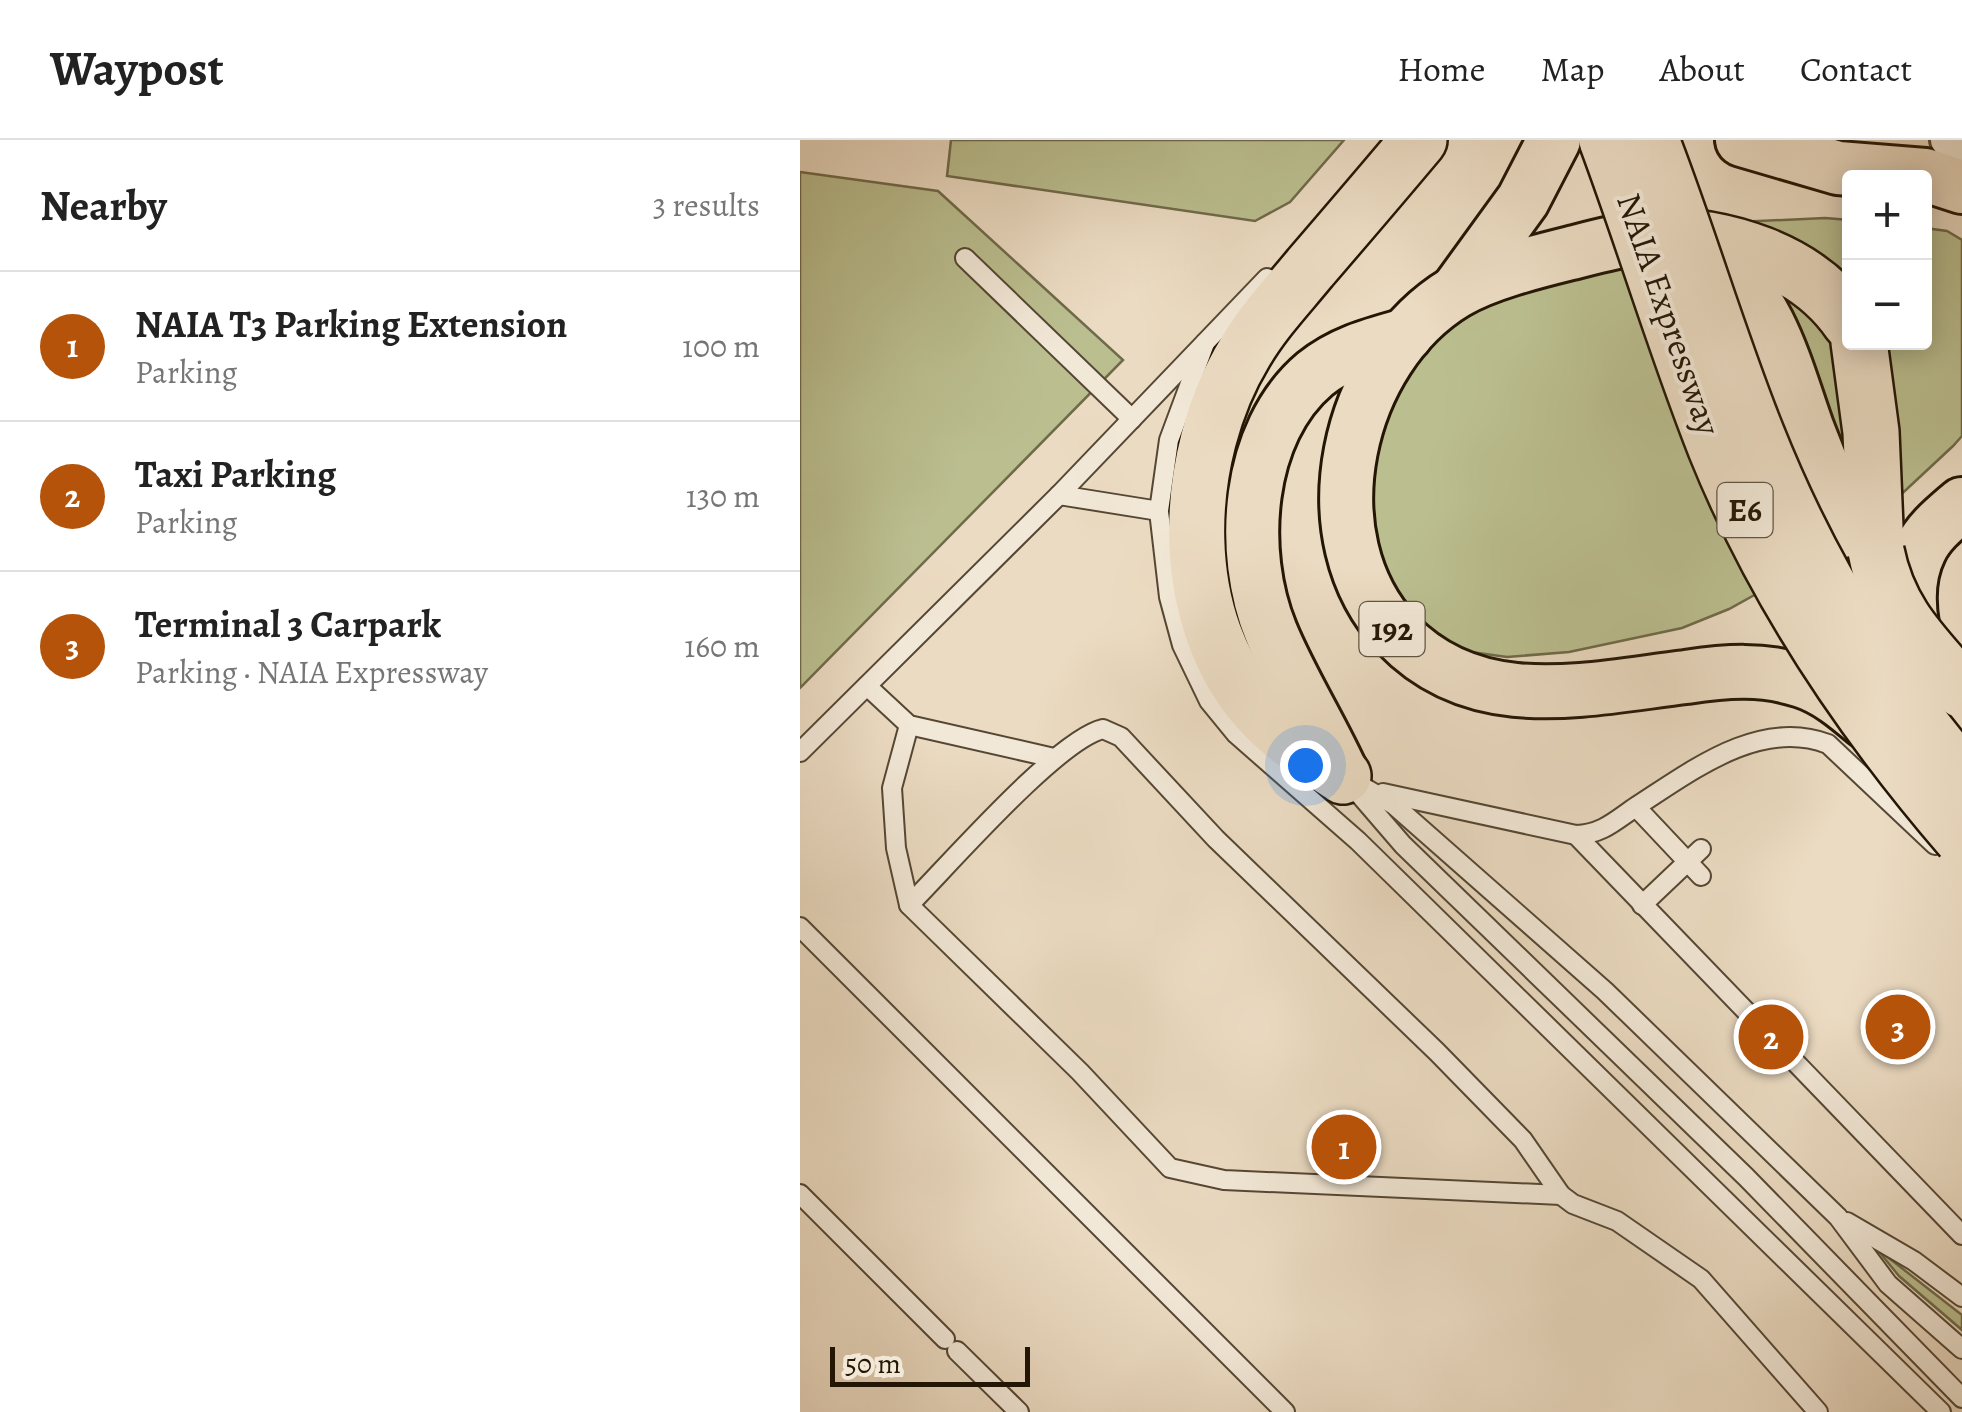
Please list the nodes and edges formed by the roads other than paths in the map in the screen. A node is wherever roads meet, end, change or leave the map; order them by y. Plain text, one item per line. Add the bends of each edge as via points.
1 (1419, 140) edge
2 (1554, 140) edge
3 (1607, 140) edge
4 (1651, 140) edge
5 (1742, 140) edge
6 (1947, 140) edge
7 (1962, 154) edge
8 (1962, 166) edge
9 (1868, 170) edge
10 (1919, 170) edge
11 (1932, 180) edge
12 (1962, 187) edge
13 (1650, 235) junction
14 (965, 258) dead end
15 (1285, 260) dead end
16 (1457, 291) junction
17 (1842, 323) edge
18 (1406, 335) junction
19 (1206, 343) junction
20 (1858, 350) edge
21 (1132, 419) junction
22 (1059, 495) junction
23 (1159, 511) junction
24 (1945, 521) edge
25 (866, 686) junction
26 (1957, 699) edge
27 (908, 724) junction
28 (800, 752) edge
29 (1054, 758) junction
30 (1962, 775) edge
31 (1358, 783) junction
32 (1636, 807) junction
33 (1576, 835) junction
34 (1958, 838) edge
35 (1642, 905) junction
36 (909, 906) junction
37 (800, 918) edge
38 (804, 931) edge
39 (800, 1194) edge
40 (1561, 1195) junction
41 (1838, 1217) junction
42 (1962, 1236) edge
43 (1962, 1297) edge
44 (1962, 1349) edge
45 (1962, 1398) edge
46 (1019, 1412) edge
47 (1285, 1412) edge
48 (1818, 1412) edge
49 (1941, 1412) edge

1 - 31 highway via 1248,347 1219,408 1198,510 1208,616 1242,687 1303,749
2 - 16 main road, 192 via 1523,200
3 - 34 highway, NAIA Expressway / E6, bridge via 1716,448 1760,545 1856,707
4 - 30 highway, NAIA Expressway / E6, bridge via 1757,435 1797,525 1840,608
5 - 9 main road via 1838,168
6 - 7 street
8 - 10 lane
11 - 12 main road
13 - 16 main road, 192 via 1552,258
13 - 17 highway via 1719,242 1787,266 1812,281
13 - 26 main road via 1716,258 1752,295 1843,524 1865,606
14 - 21 lane
15 - 19 lane
16 - 18 main road, 192
18 - 31 main road via 1350,352 1301,387 1270,442 1254,502 1256,571 1270,630
18 - 34 main road, 192 via 1363,408 1346,498 1364,588 1396,633 1438,668 1502,690 1764,672 1822,689 1889,743
19 - 21 lane
19 - 23 lane via 1169,440
20 - 26 highway, bridge via 1884,587
21 - 22 lane
22 - 23 lane
22 - 25 lane
23 - 49 lane via 1182,646 1208,700 1236,734 1358,840
24 - 26 main road via 1914,567 1910,618 1916,646
25 - 27 lane
25 - 28 lane
27 - 29 lane
27 - 36 lane via 892,788
29 - 36 lane
29 - 40 lane via 1087,732 1103,728 1121,737 1523,1140
31 - 33 lane
31 - 41 lane via 1605,991
31 - 45 lane via 1403,846 1746,1177
32 - 33 lane via 1604,831
32 - 34 lane via 1732,749 1760,739 1811,738 1828,744 1939,848
32 - 35 lane via 1696,862
33 - 35 lane
35 - 42 lane
36 - 40 lane via 1170,1168 1202,1177
37 - 38 lane
38 - 47 lane
39 - 46 lane
40 - 48 lane via 1617,1221 1702,1279
41 - 43 lane
41 - 44 lane via 1888,1284

